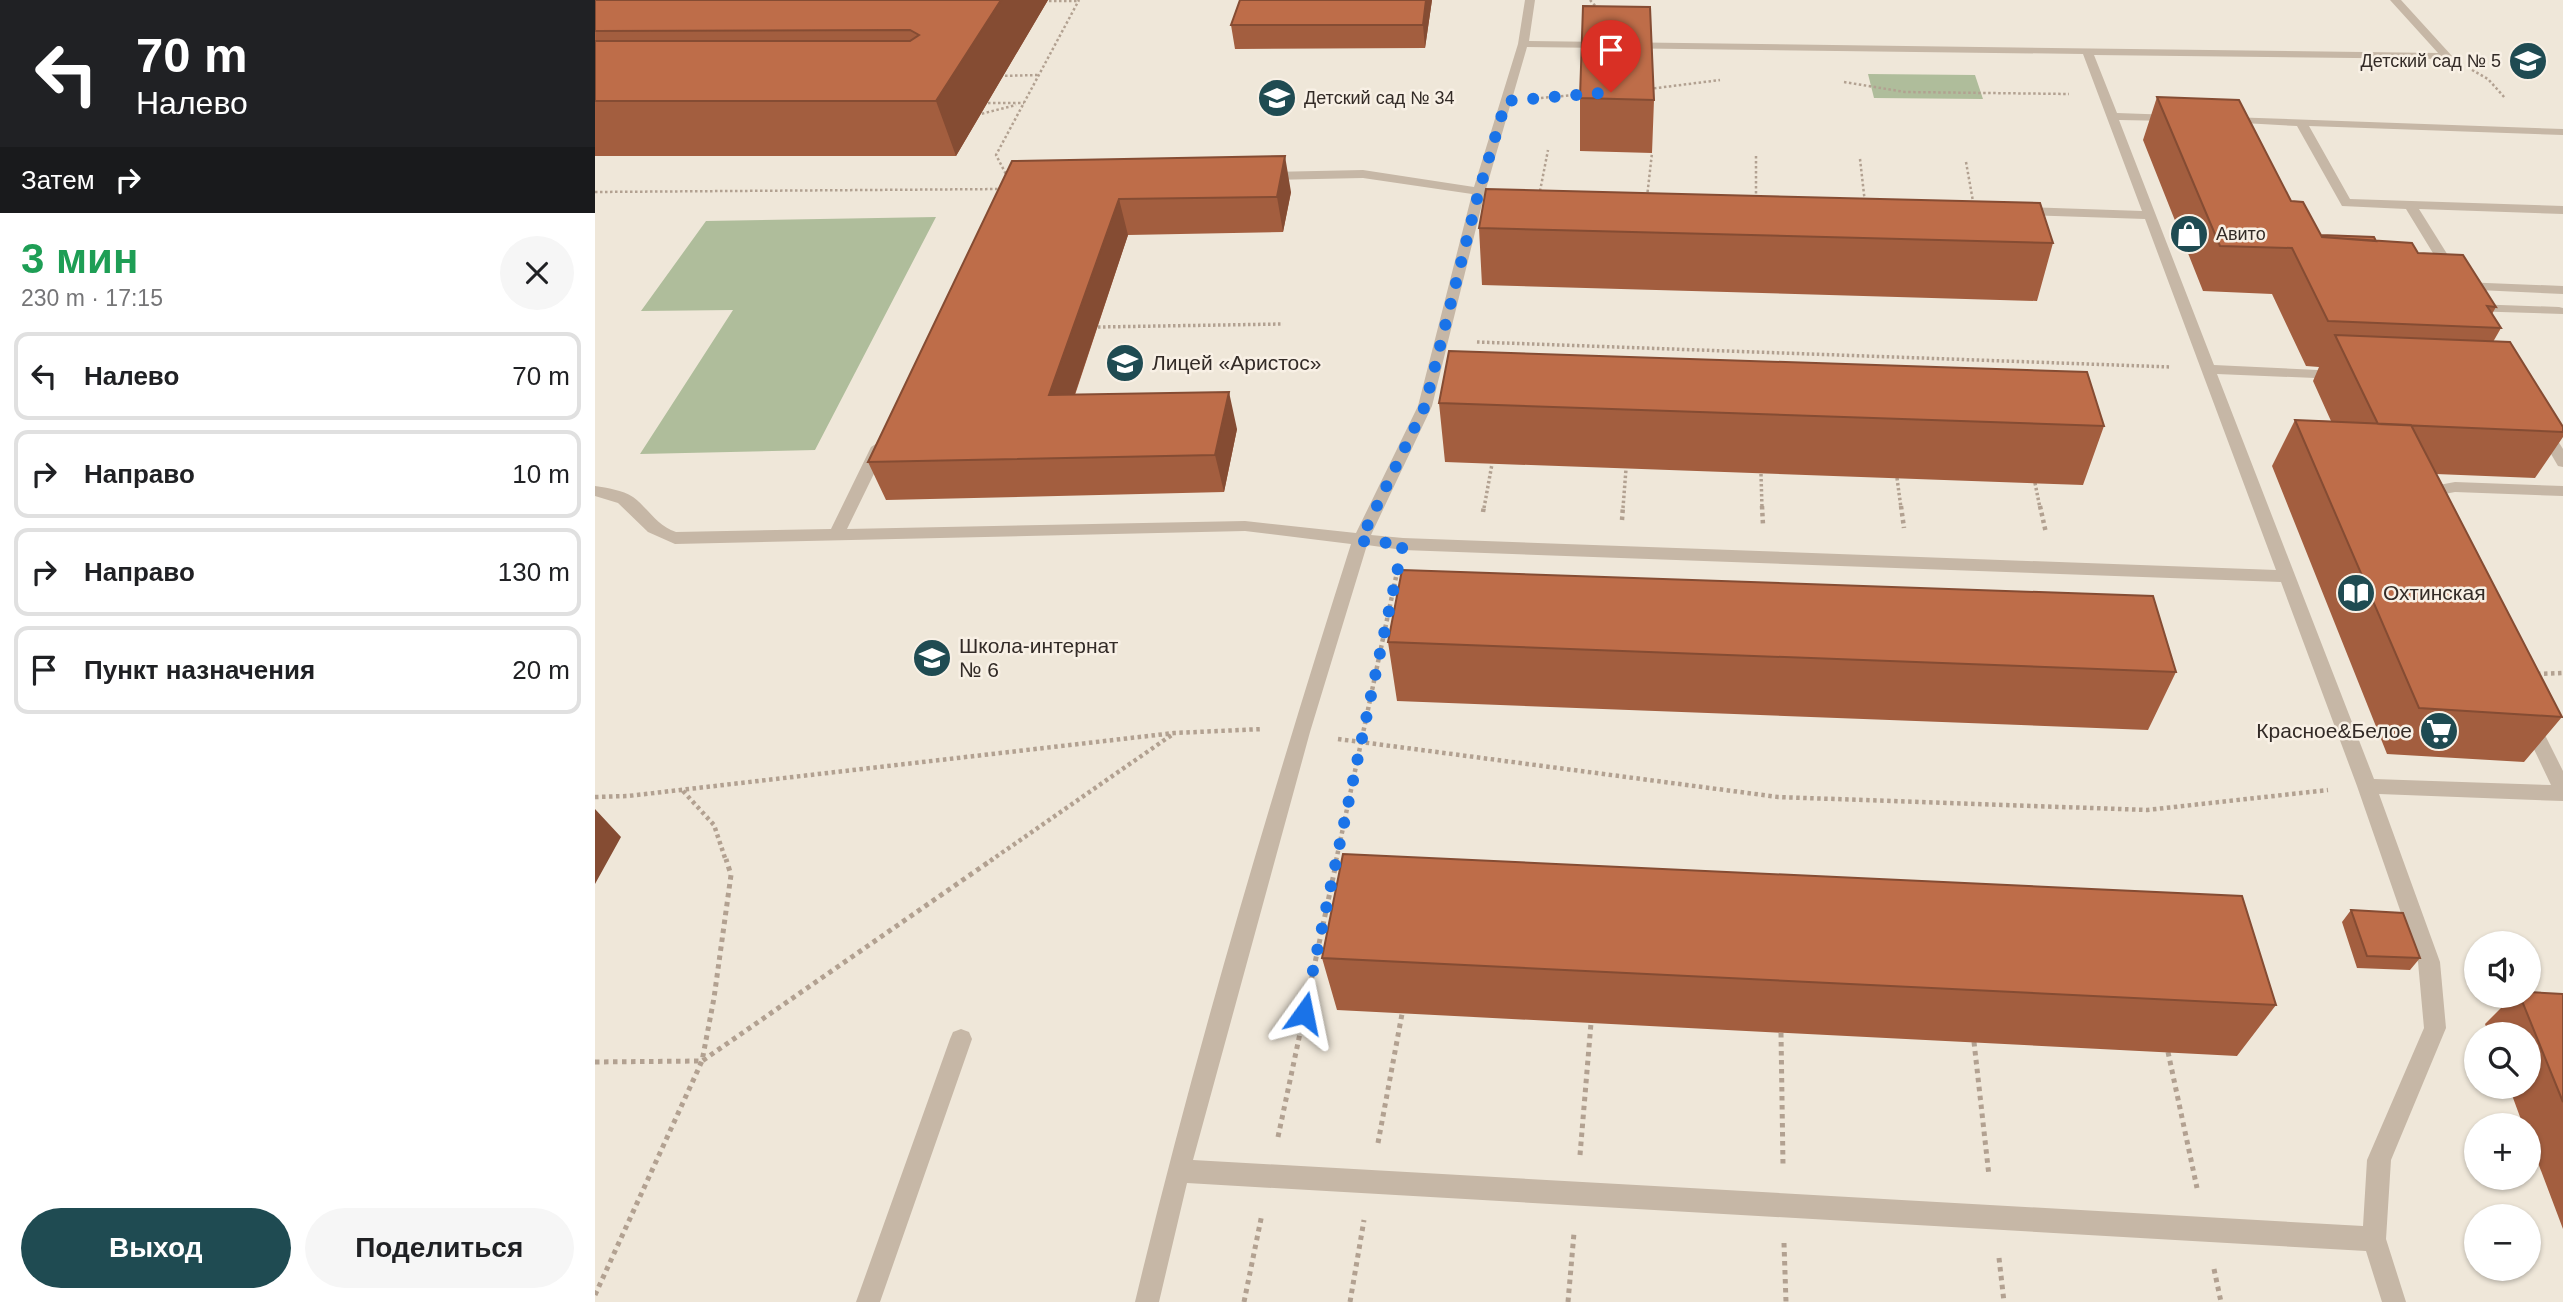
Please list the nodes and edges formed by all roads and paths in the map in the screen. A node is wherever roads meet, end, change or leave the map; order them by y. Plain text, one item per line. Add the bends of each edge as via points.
1 (1079, 0) edge
2 (1530, 0) edge
3 (2395, 0) edge
4 (1037, 1) edge
5 (1523, 44) junction
6 (2087, 50) junction
7 (2447, 56) junction
8 (1039, 75) junction
9 (1000, 76) dead end
10 (1726, 79) dead end
11 (1637, 90) edge
12 (1584, 94) edge
13 (1506, 101) junction
14 (973, 103) edge
15 (1024, 103) junction
16 (2113, 116) junction
17 (965, 118) dead end
18 (2192, 119) edge
19 (2301, 123) junction
20 (2229, 124) edge
21 (2534, 131) junction
22 (2563, 132) edge
23 (1652, 153) edge
24 (1756, 156) dead end
25 (1860, 159) dead end
26 (1966, 162) dead end
27 (1254, 176) edge
28 (1008, 179) edge
29 (1003, 189) edge
30 (1479, 191) junction
31 (595, 192) edge
32 (1518, 196) edge
33 (1647, 200) edge
34 (1756, 203) edge
35 (2410, 205) junction
36 (1865, 206) edge
37 (1975, 210) joint
38 (2563, 210) edge
39 (2151, 215) junction
40 (2453, 285) junction
41 (2563, 290) edge
42 (2560, 312) dead end
43 (1283, 324) dead end
44 (1098, 327) dead end
45 (1441, 341) junction
46 (2210, 369) junction
47 (2349, 375) edge
48 (2534, 413) edge
49 (884, 437) edge
50 (2563, 462) edge
51 (595, 491) edge
52 (2563, 491) edge
53 (2428, 515) edge
54 (836, 535) junction
55 (1360, 541) junction
56 (1403, 544) junction
57 (2286, 576) junction
58 (2563, 673) edge
59 (2535, 675) edge
60 (2526, 714) edge
61 (1301, 732) junction
62 (1174, 733) junction
63 (1361, 743) junction
64 (2367, 786) junction
65 (682, 790) junction
66 (2563, 791) edge
67 (595, 797) edge
68 (961, 1039) dead end
69 (1974, 1042) edge
70 (2168, 1052) edge
71 (702, 1061) junction
72 (595, 1062) edge
73 (1178, 1171) junction
74 (1270, 1176) junction
75 (1994, 1217) junction
76 (2206, 1229) junction
77 (2374, 1239) junction
78 (595, 1295) edge
79 (868, 1302) edge
80 (1147, 1302) edge
81 (1244, 1302) edge
82 (2004, 1302) edge
83 (2221, 1302) edge
84 (2394, 1302) edge

1 - 4 path
1 - 8 path
2 - 5 lane
3 - 7 lane
5 - 6 lane
5 - 13 lane
6 - 7 lane
6 - 16 lane
7 - 21 path via 2488,79
8 - 9 path
8 - 15 path
10 - 11 path
12 - 13 path
13 - 30 lane
14 - 15 path
15 - 17 path
15 - 28 path via 996,155
16 - 18 lane
16 - 39 lane
19 - 20 lane
19 - 21 lane
19 - 35 lane via 2346,203
21 - 22 lane
23 - 33 path
24 - 34 path
25 - 36 path
26 - 37 path
27 - 30 lane via 1363,174
29 - 31 path
30 - 32 lane
30 - 45 lane
35 - 38 lane
35 - 40 lane
37 - 39 lane
39 - 46 lane
40 - 41 lane
40 - 42 lane via 2475,313
43 - 44 path
45 - 46 path
45 - 55 lane via 1425,406
46 - 47 lane
46 - 57 lane
48 - 50 lane
49 - 54 lane
51 - 54 lane via 616,495 632,505 655,532 675,538
52 - 53 lane via 2455,486 2434,491 2422,503
54 - 55 lane via 1245,526
55 - 56 lane
55 - 61 lane
56 - 57 lane
56 - 63 path
57 - 64 lane
58 - 59 path
60 - 66 lane
61 - 62 path
61 - 63 path
61 - 73 lane
62 - 65 path
62 - 71 path
63 - 64 path via 1778,797 2147,810
63 - 74 path
64 - 66 lane
64 - 77 lane via 2429,962 2435,1028 2379,1160
65 - 67 path
65 - 71 path via 715,825 731,875
68 - 79 lane
69 - 75 path
70 - 76 path
71 - 72 path
71 - 78 path
73 - 74 lane
73 - 80 lane
74 - 75 lane
74 - 81 path
75 - 76 lane
75 - 82 path
76 - 77 lane
76 - 83 path
77 - 84 lane

